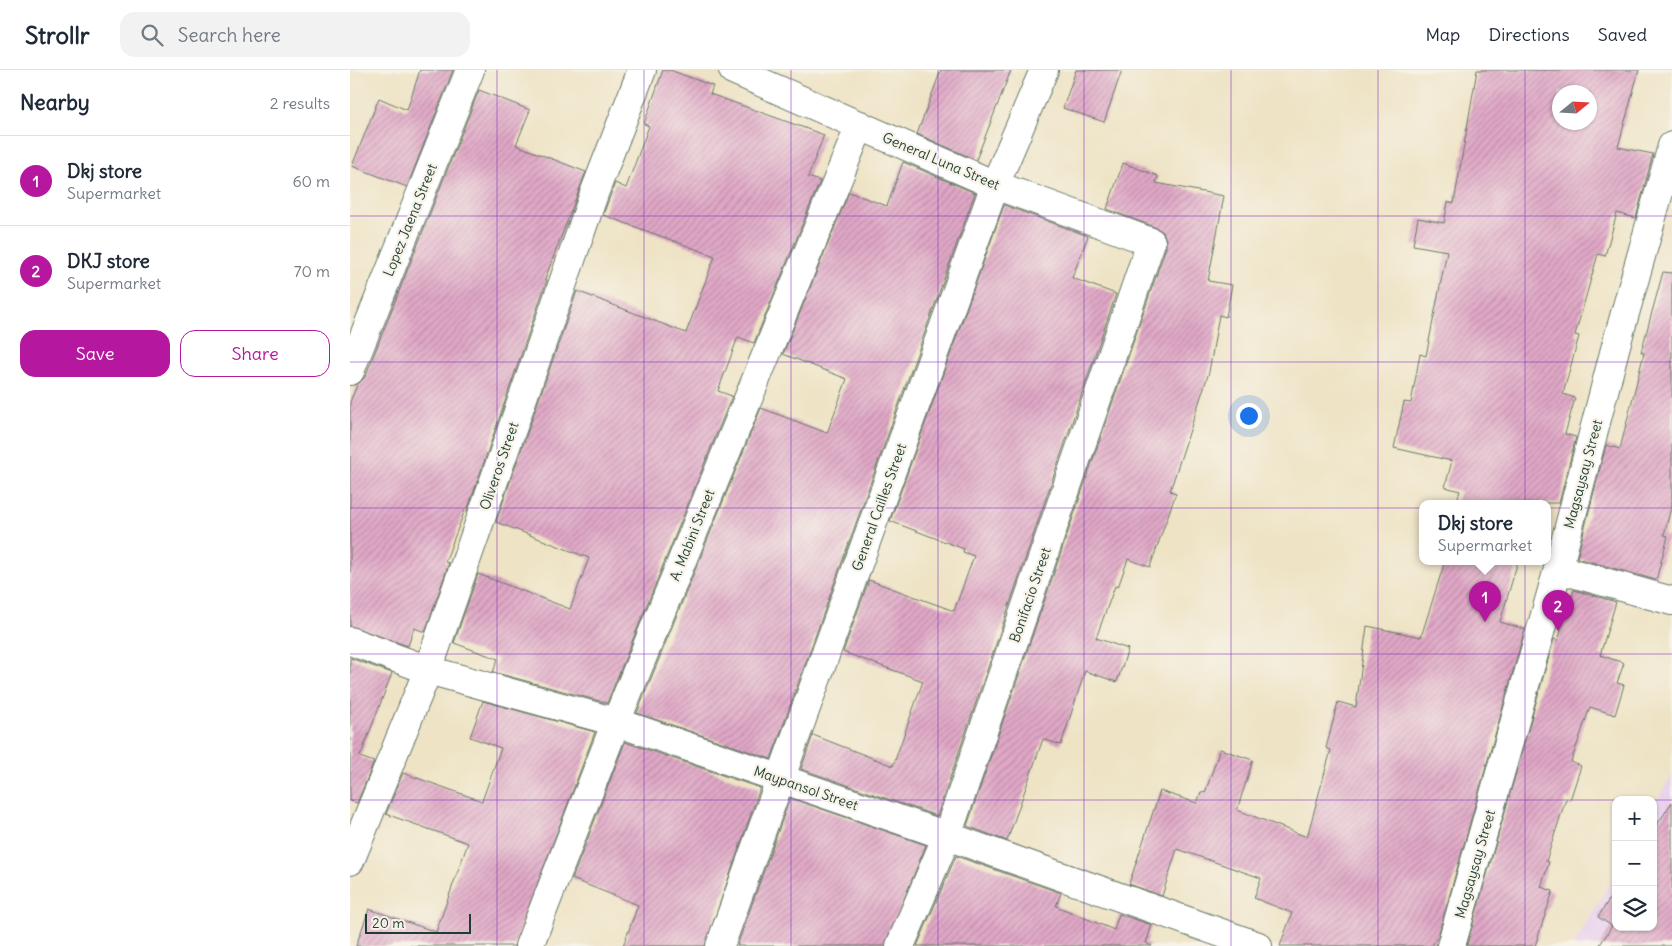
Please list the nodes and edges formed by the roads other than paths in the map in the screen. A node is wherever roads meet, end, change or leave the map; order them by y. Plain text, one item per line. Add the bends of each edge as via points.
1 (470, 70) edge
2 (642, 70) edge
3 (734, 70) edge
4 (1044, 70) edge
5 (860, 126) junction
6 (1672, 146) edge
7 (995, 185) junction
8 (1151, 242) joint
9 (350, 371) edge
10 (1558, 569) junction
11 (1672, 601) edge
12 (350, 641) edge
13 (428, 670) junction
14 (616, 722) junction
15 (782, 780) junction
16 (947, 836) junction
17 (350, 861) edge
18 (529, 946) edge
19 (720, 946) edge
20 (900, 946) edge
21 (1258, 946) edge
22 (1452, 946) edge

1 - 9 street, Lopez Jaena Street
2 - 13 street, Oliveros Street via 595,190
3 - 5 street, General Luna Street
4 - 7 street, General Cailles Street
5 - 7 street, General Luna Street
5 - 14 street, A. Mabini Street
6 - 10 street, Magsaysay Street
7 - 8 street, General Luna Street
7 - 15 street, General Cailles Street
8 - 16 street, Bonifacio Street
10 - 11 street
10 - 22 street, Magsaysay Street
12 - 13 street, Maypansol Street
13 - 14 street, Maypansol Street
13 - 17 street, Oliveros Street
14 - 15 street, Maypansol Street
14 - 18 street, A. Mabini Street
15 - 16 street, Maypansol Street
15 - 19 street, General Cailles Street
16 - 20 street, Bonifacio Street
16 - 21 street, Maypansol Street

